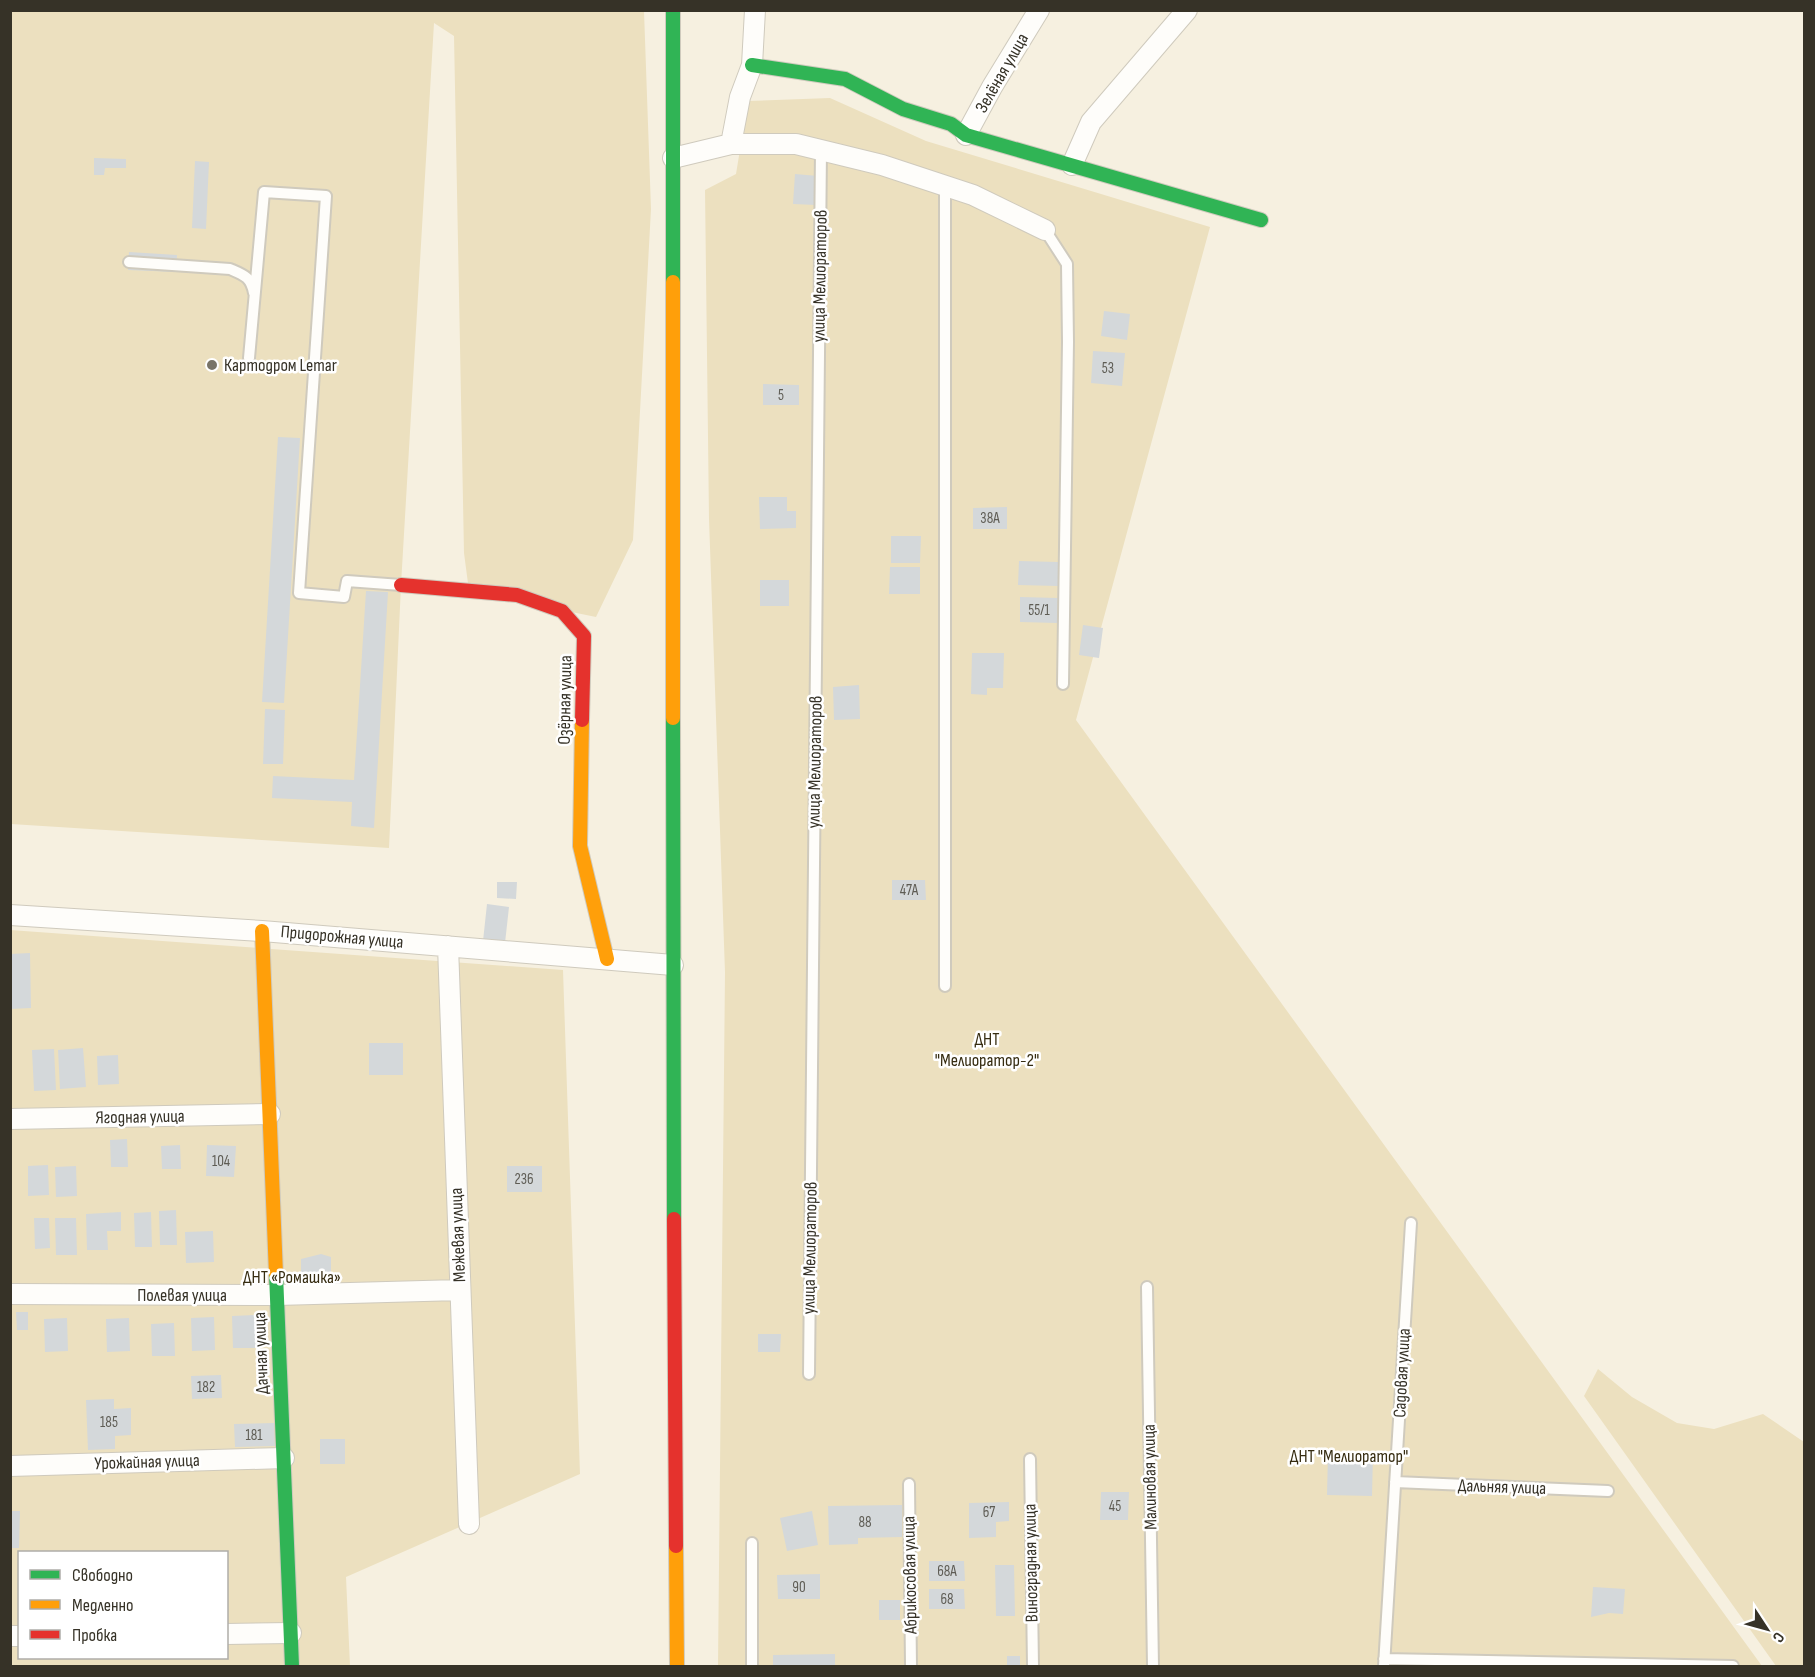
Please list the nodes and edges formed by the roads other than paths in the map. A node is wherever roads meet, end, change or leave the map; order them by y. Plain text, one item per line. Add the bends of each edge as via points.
1 (673, 10) edge
2 (755, 10) edge
3 (1039, 10) edge
4 (1187, 10) edge
5 (752, 65) junction
6 (966, 135) junction
7 (731, 144) junction
8 (821, 150) junction
9 (673, 158) junction
10 (1072, 165) junction
11 (945, 186) junction
12 (1261, 220) dead end
13 (1045, 230) joint
14 (129, 262) dead end
15 (255, 299) junction
16 (249, 358) dead end
17 (401, 585) joint
18 (1063, 684) dead end
19 (10, 915) edge
20 (262, 931) junction
21 (448, 946) junction
22 (607, 959) junction
23 (674, 964) junction
24 (945, 986) dead end
25 (270, 1114) junction
26 (10, 1119) edge
27 (1411, 1223) dead end
28 (1148, 1287) dead end
29 (460, 1290) junction
30 (10, 1294) edge
31 (277, 1295) junction
32 (809, 1374) dead end
33 (284, 1458) junction
34 (1030, 1459) dead end
35 (10, 1466) edge
36 (1395, 1482) junction
37 (909, 1484) dead end
38 (1608, 1491) dead end
39 (469, 1524) dead end
40 (752, 1543) dead end
41 (291, 1633) junction
42 (228, 1634) edge
43 (1384, 1663) edge
44 (292, 1666) edge
45 (677, 1666) edge
46 (752, 1666) edge
47 (911, 1666) edge
48 (1032, 1666) edge
49 (1153, 1666) edge
50 (1733, 1666) edge

1 - 9 street
2 - 5 street
3 - 6 street, Зелёная улица
4 - 10 street via 1091,122
5 - 6 street via 845,79 903,110 951,124
5 - 7 street via 740,97
6 - 10 street
7 - 8 street via 796,144
7 - 9 street
8 - 11 street
8 - 32 lane, улица Мелиораторов
9 - 23 street
10 - 12 street
11 - 13 street via 973,195
11 - 24 lane
13 - 18 lane via 1067,264
14 - 15 lane via 230,270 252,283
15 - 16 lane
15 - 17 lane via 264,192 326,196 299,593 345,597 347,581
17 - 22 street, Озёрная улица via 517,595 562,611 584,636 580,846
19 - 20 street, Придорожная улица
20 - 21 street, Придорожная улица
20 - 25 street, Дачная улица
21 - 22 street, Придорожная улица
21 - 29 street, Межевая улица
22 - 23 street, Придорожная улица
23 - 45 street
25 - 26 street, Ягодная улица
25 - 31 street, Дачная улица
27 - 36 lane, Садовая улица
28 - 49 lane, Малиновая улица
29 - 31 street, Полевая улица
29 - 39 street, Межевая улица
30 - 31 street, Полевая улица
31 - 33 street, Дачная улица
33 - 35 street, Урожайная улица
33 - 41 street, Дачная улица
34 - 48 lane, Виноградная улица
36 - 38 lane, Дальняя улица
36 - 43 lane, Садовая улица
37 - 47 lane, Абрикосовая улица
40 - 46 lane
41 - 42 street
41 - 44 street, Дачная улица
43 - 50 lane

